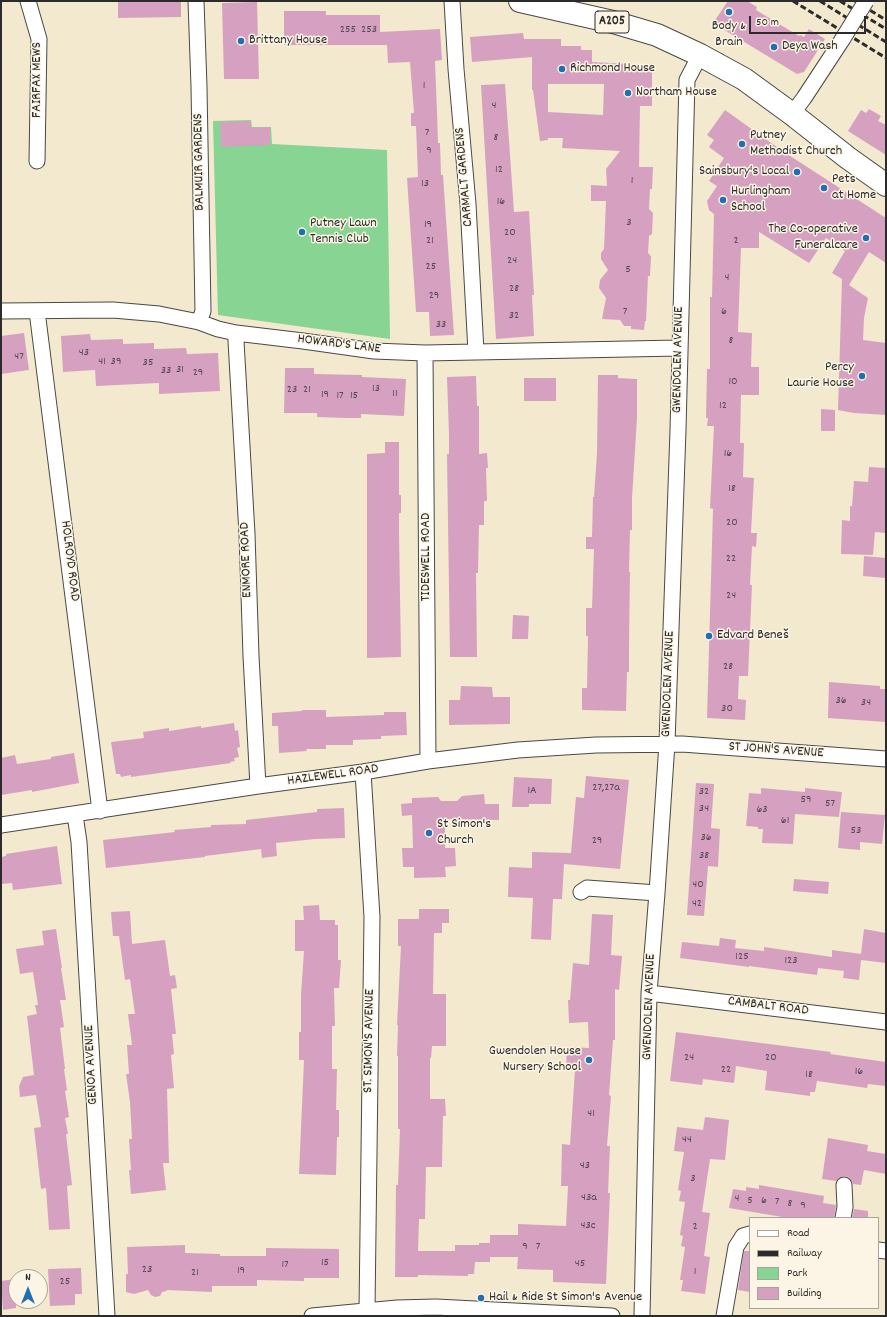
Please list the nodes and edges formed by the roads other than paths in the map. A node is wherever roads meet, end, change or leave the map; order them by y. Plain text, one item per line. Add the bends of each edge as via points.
1 (28, 1) edge
2 (196, 1) edge
3 (452, 1) edge
4 (520, 1) edge
5 (866, 1) edge
6 (700, 54) junction
7 (792, 114) junction
8 (38, 161) dead end
9 (886, 185) edge
10 (1, 310) edge
11 (37, 311) junction
12 (199, 322) junction
13 (236, 333) junction
14 (680, 348) junction
15 (476, 352) junction
16 (425, 353) junction
17 (666, 743) junction
18 (886, 759) edge
19 (428, 761) junction
20 (363, 772) junction
21 (258, 786) junction
22 (100, 811) junction
23 (75, 815) junction
24 (1, 825) edge
25 (581, 892) dead end
26 (657, 893) junction
27 (649, 993) junction
28 (886, 1022) edge
29 (844, 1185) dead end
30 (843, 1217) edge
31 (749, 1234) edge
32 (367, 1310) junction
33 (596, 1315) edge
34 (107, 1316) edge
35 (312, 1316) edge
36 (612, 1316) edge
37 (642, 1316) edge
38 (724, 1316) edge

1 - 8 street, FAIRFAX MEWS via 39,39
2 - 12 street, BALMUIR GARDENS via 203,311
3 - 15 street, CARMALT GARDENS via 468,204
4 - 6 highway, A205 via 613,22 657,35
5 - 7 street, bridge
6 - 7 highway, A205 via 744,79
6 - 14 street, GWENDOLEN AVENUE via 687,80
7 - 9 highway, A205
10 - 11 street, HOWARD'S LANE
11 - 12 street, HOWARD'S LANE via 113,310 159,314
11 - 22 street, HOLROYD ROAD
12 - 13 street, HOWARD'S LANE
13 - 16 street, HOWARD'S LANE via 374,351
13 - 21 street, ENMORE ROAD
14 - 15 street, HOWARD'S LANE
14 - 17 street, GWENDOLEN AVENUE
15 - 16 street, HOWARD'S LANE
16 - 19 street, TIDESWELL ROAD
17 - 18 street, ST JOHN'S AVENUE
17 - 19 street, HAZLEWELL ROAD via 522,750
17 - 26 street, GWENDOLEN AVENUE
19 - 20 street, HAZLEWELL ROAD
20 - 21 street, HAZLEWELL ROAD
20 - 32 street, ST. SIMON'S AVENUE via 372,917
21 - 22 street, HAZLEWELL ROAD
22 - 23 street, HAZLEWELL ROAD
23 - 24 street, HAZLEWELL ROAD
23 - 34 street, GENOA AVENUE
25 - 26 street via 587,888
26 - 27 street, GWENDOLEN AVENUE
27 - 28 street, CAMBALT ROAD
27 - 37 street, GWENDOLEN AVENUE
29 - 30 street
31 - 38 street via 743,1236 736,1247
32 - 33 street via 436,1307
32 - 35 street
33 - 36 street

